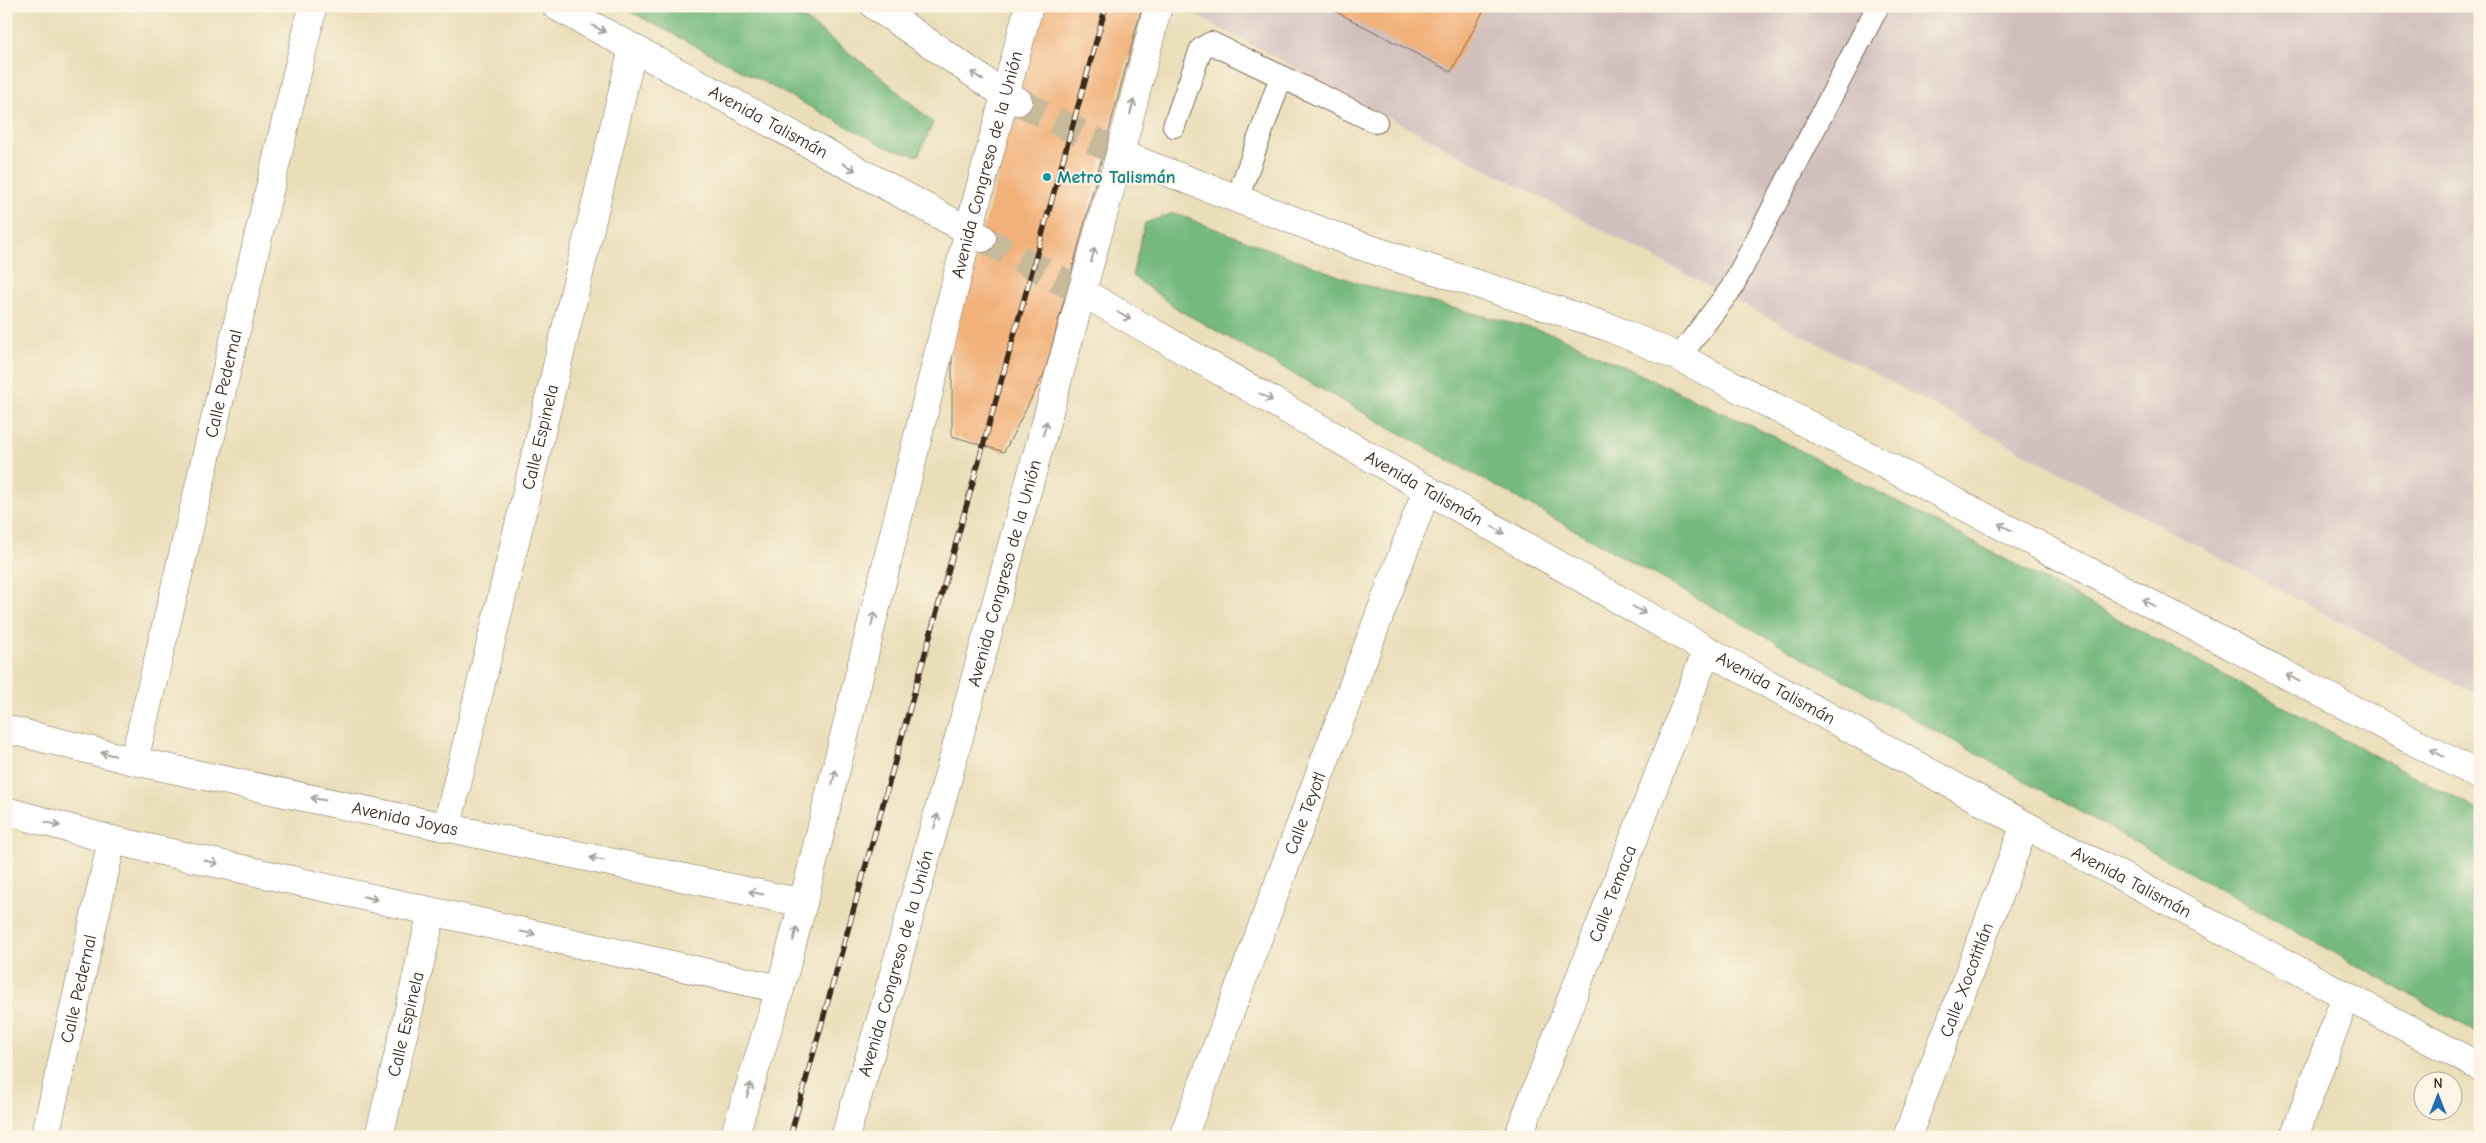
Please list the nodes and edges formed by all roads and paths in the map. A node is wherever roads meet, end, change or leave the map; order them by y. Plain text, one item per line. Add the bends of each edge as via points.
1 (313, 6) edge
2 (556, 6) edge
3 (875, 6) edge
4 (1029, 6) edge
5 (1158, 6) edge
6 (1878, 6) edge
7 (633, 48) junction
8 (1281, 77) junction
9 (1012, 98) junction
10 (1376, 122) dead end
11 (1174, 126) dead end
12 (1120, 154) junction
13 (1237, 199) junction
14 (975, 236) junction
15 (1082, 292) junction
16 (1679, 357) junction
17 (1427, 489) junction
18 (1707, 650) junction
19 (6, 729) edge
20 (134, 761) junction
21 (2480, 776) edge
22 (6, 811) edge
23 (2025, 825) junction
24 (447, 826) junction
25 (112, 840) junction
26 (803, 903) junction
27 (432, 912) junction
28 (780, 989) junction
29 (2346, 996) junction
30 (2480, 1067) edge
31 (45, 1137) edge
32 (379, 1137) edge
33 (734, 1137) edge
34 (845, 1137) edge
35 (1183, 1137) edge
36 (1518, 1137) edge
37 (1908, 1137) edge
38 (2294, 1137) edge

1 - 20 main road, Calle Pedernal
2 -> 7 main road, Avenida Talismán
9 -> 3 main road
4 - 9 main road, Avenida Congreso de la Unión
12 -> 5 main road, Avenida Congreso de la Unión
6 - 16 lane via 1732,289
7 -> 14 main road, Avenida Talismán
7 - 24 main road, Calle Espinela
8 - 10 lane
8 - 11 lane via 1211,43 1201,49
8 - 13 lane
9 - 14 main road, Avenida Congreso de la Unión
12 - 13 main road
15 -> 12 main road, Avenida Congreso de la Unión
13 - 16 main road via 1358,245 1608,326
26 -> 14 main road, Avenida Congreso de la Unión
15 -> 17 main road, Avenida Talismán
34 -> 15 main road, Avenida Congreso de la Unión via 884,1009
21 -> 16 main road
17 -> 18 main road, Avenida Talismán
17 - 35 main road, Calle Teyotl
18 - 23 main road, Avenida Talismán
18 - 36 main road, Calle Temaca
20 -> 19 main road, Avenida Joyas
24 -> 20 main road, Avenida Joyas
22 -> 25 main road
23 - 29 main road, Avenida Talismán
23 - 37 main road, Calle Xocotitlán
26 -> 24 main road, Avenida Joyas
25 -> 27 main road
25 - 31 main road, Calle Pedernal
28 -> 26 main road, Avenida Congreso de la Unión
27 -> 28 main road
27 - 32 main road, Calle Espinela
33 -> 28 main road, Avenida Congreso de la Unión
29 - 30 main road, Avenida Talismán
29 - 38 main road

